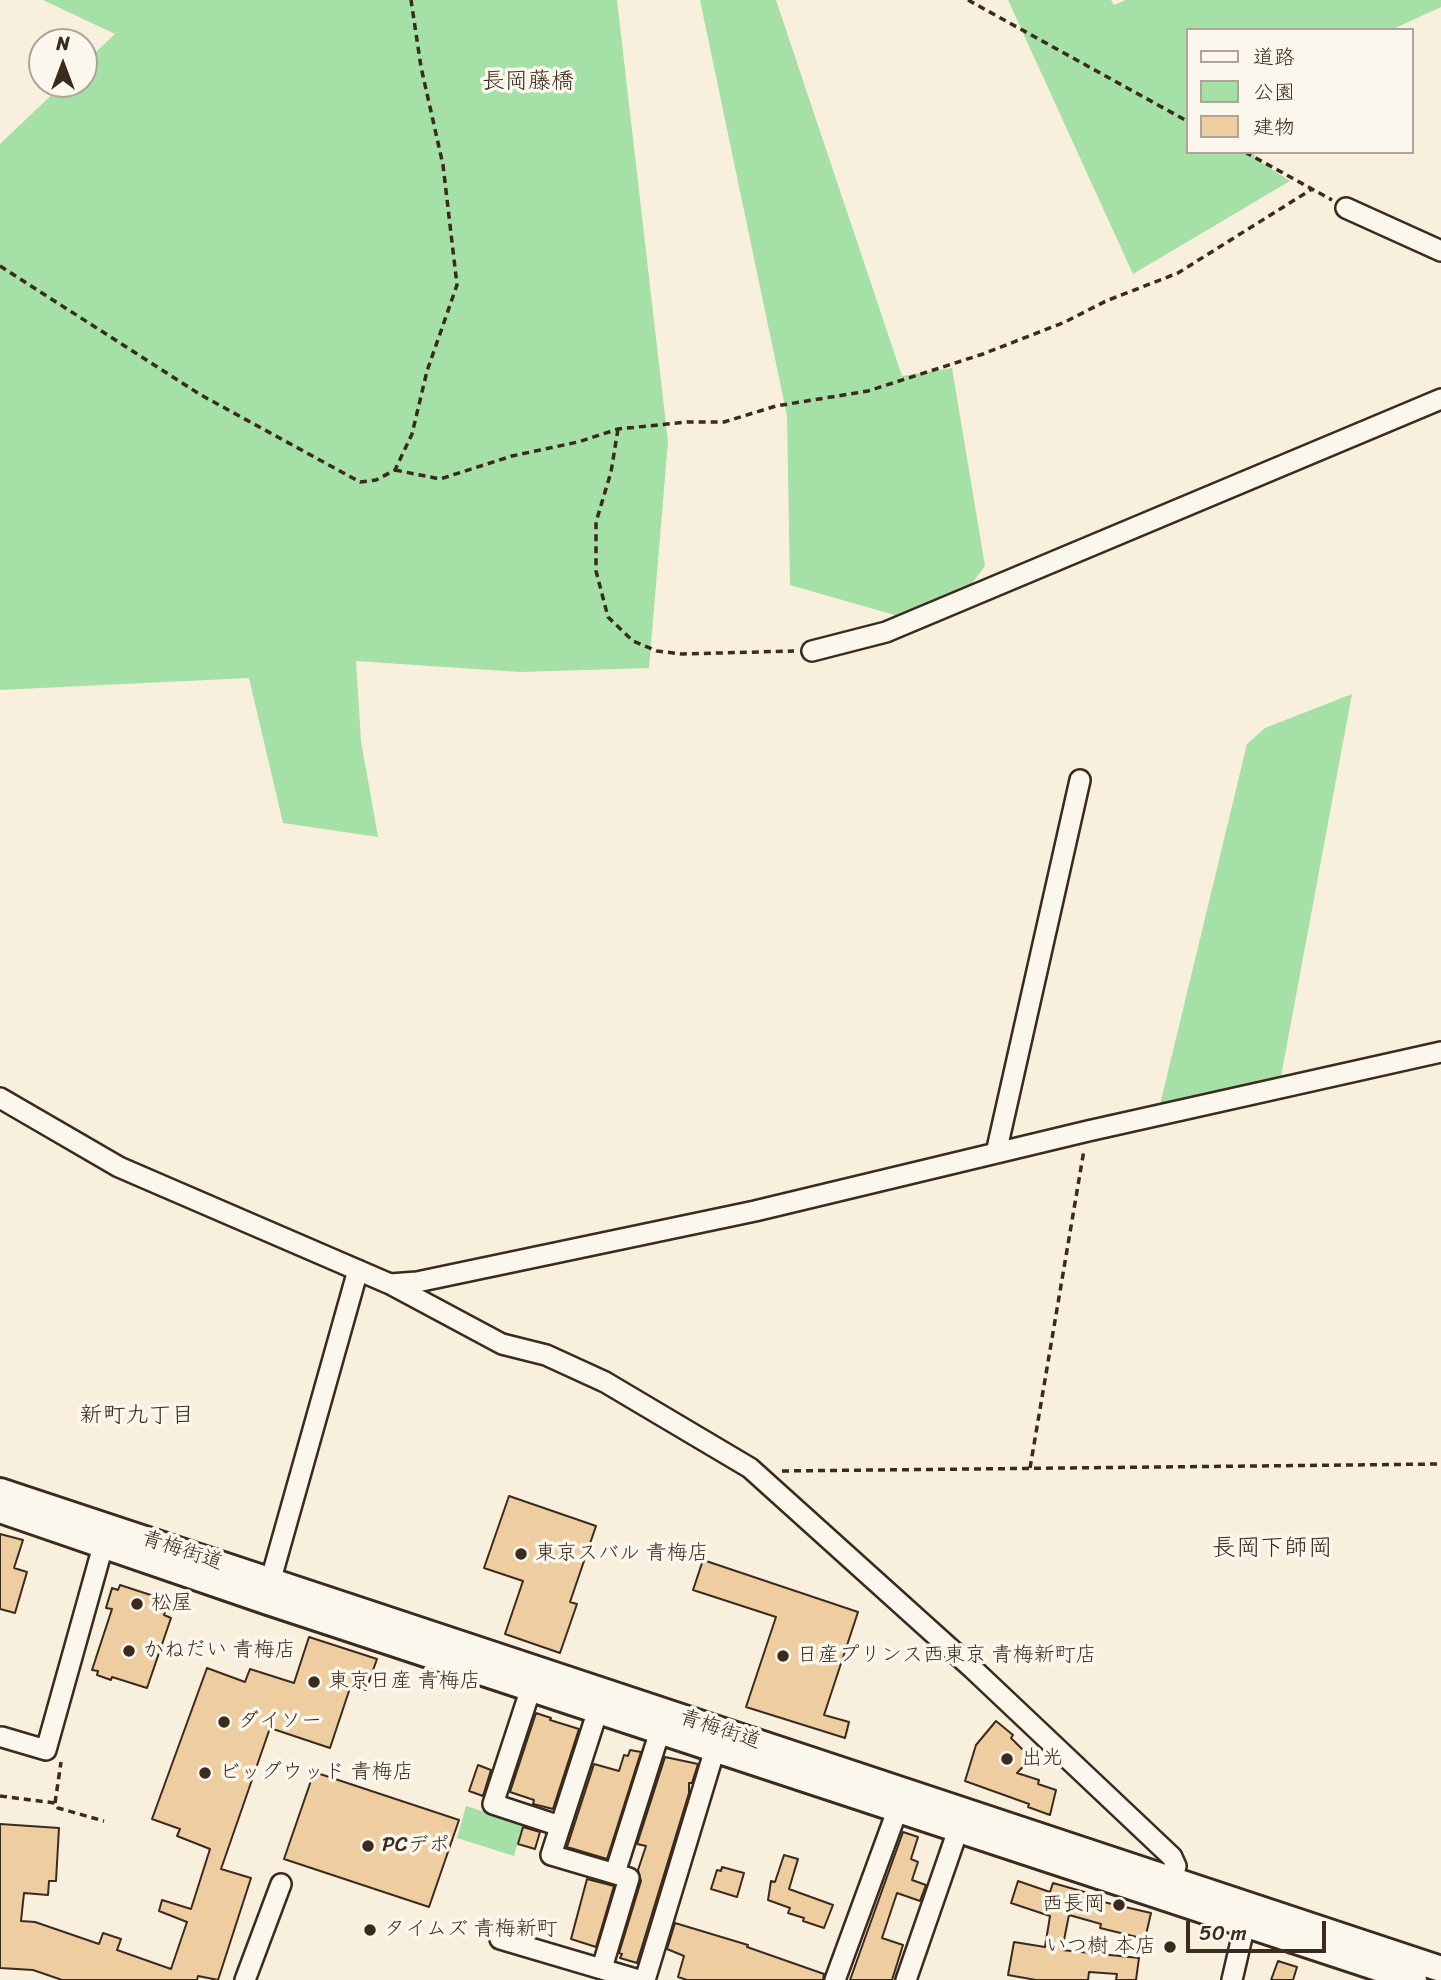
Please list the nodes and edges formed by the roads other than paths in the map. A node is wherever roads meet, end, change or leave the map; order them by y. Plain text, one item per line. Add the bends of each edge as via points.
1 (1346, 208) road end
2 (1441, 251) edge
3 (1441, 399) edge
4 (811, 650) road end
5 (1080, 780) dead end
6 (1441, 1052) edge
7 (0, 1098) edge
8 (996, 1153) junction
9 (358, 1270) junction
10 (390, 1284) junction
11 (0, 1490) edge
12 (0, 1510) edge
13 (103, 1546) junction
14 (268, 1590) junction
15 (531, 1688) junction
16 (598, 1710) junction
17 (660, 1731) junction
18 (2, 1737) edge
19 (715, 1749) junction
20 (897, 1811) junction
21 (560, 1826) junction
22 (958, 1830) junction
23 (615, 1873) junction
24 (281, 1884) dead end
25 (1169, 1889) junction
26 (1247, 1915) junction
27 (500, 1939) dead end
28 (602, 1968) junction
29 (1441, 1969) edge
30 (245, 1980) edge
31 (639, 1980) edge
32 (645, 1980) edge
33 (835, 1980) edge
34 (906, 1980) edge
35 (1232, 1980) edge
36 (1414, 1980) edge

1 - 2 street
3 - 4 street via 886,632
5 - 8 street
6 - 8 street
7 - 9 street via 119,1167
8 - 10 street via 755,1211
9 - 10 street
9 - 14 street
10 - 25 street via 502,1344 546,1355 604,1382 735,1458 770,1485 1172,1857 1176,1866
11 - 14 main road, 青梅街道
12 - 13 main road, 青梅街道
13 - 14 main road, 青梅街道
13 - 18 street via 46,1750
14 - 15 main road, 青梅街道
14 - 25 main road, 青梅街道
15 - 16 main road, 青梅街道
15 - 21 street via 493,1804
16 - 17 main road, 青梅街道
16 - 21 street
17 - 19 main road, 青梅街道
17 - 23 street
19 - 20 main road, 青梅街道
19 - 32 street
20 - 22 main road, 青梅街道
20 - 33 street
21 - 23 street via 551,1855
22 - 25 main road, 青梅街道
22 - 34 street
23 - 28 street via 629,1878
24 - 30 street
25 - 26 main road, 青梅街道
26 - 29 main road, 青梅街道
26 - 35 street
26 - 36 main road, 青梅街道
27 - 28 street
28 - 31 street

